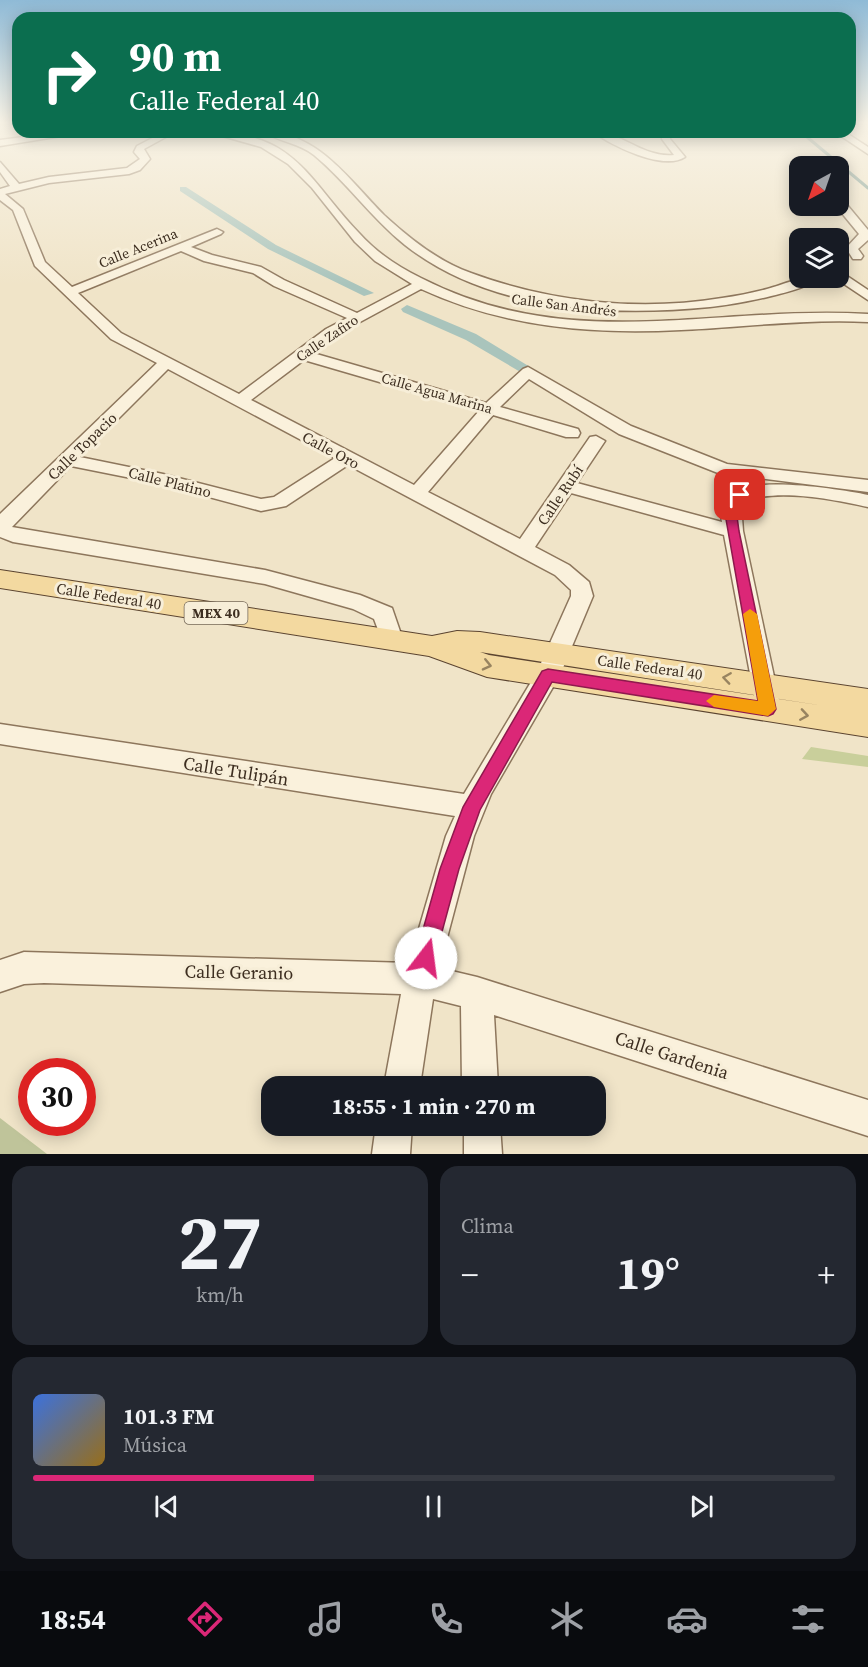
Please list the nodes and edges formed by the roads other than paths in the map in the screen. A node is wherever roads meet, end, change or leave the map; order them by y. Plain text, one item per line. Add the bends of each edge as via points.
1 (8, 177) edge
2 (77, 177) edge
3 (306, 177) edge
4 (341, 177) edge
5 (16, 188) junction
6 (0, 194) edge
7 (849, 214) edge
8 (217, 232) dead end
9 (181, 247) junction
10 (862, 253) edge
11 (849, 261) edge
12 (849, 278) edge
13 (421, 284) junction
14 (789, 287) edge
15 (70, 292) junction
16 (868, 296) edge
17 (644, 308) junction
18 (356, 317) junction
19 (868, 318) edge
20 (681, 326) junction
21 (301, 354) junction
22 (166, 363) junction
23 (239, 402) junction
24 (490, 408) junction
25 (572, 433) dead end
26 (596, 441) dead end
27 (347, 458) junction
28 (69, 460) junction
29 (566, 486) junction
30 (868, 486) edge
31 (416, 495) junction
32 (868, 501) edge
33 (1, 530) edge
34 (733, 531) junction
35 (523, 550) junction
36 (0, 579) edge
37 (392, 640) junction
38 (553, 664) junction
39 (766, 697) junction
40 (868, 700) edge
41 (868, 725) edge
42 (0, 734) edge
43 (472, 807) junction
44 (0, 975) edge
45 (420, 980) junction
46 (477, 993) junction
47 (404, 1076) edge
48 (480, 1076) edge
49 (868, 1118) edge
50 (393, 1136) edge
51 (482, 1136) edge
52 (391, 1154) edge
53 (483, 1154) edge

1 - 5 street
2 - 5 street
3 - 13 street, Calle San Andrés via 357,239
4 - 17 street via 409,243 451,269 529,296
5 - 6 street
6 - 15 street, Calle Oro via 18,210 36,257
7 - 10 street via 865,234 852,248
8 - 9 street, Calle Acerina
9 - 15 street, Calle Acerina
9 - 18 street via 257,270
10 - 11 street
12 - 16 street
13 - 18 street, Calle Zafiro
13 - 20 street, Calle San Andrés via 472,305 542,321
14 - 17 street via 750,297
15 - 22 street, Calle Oro via 116,336
17 - 20 street
18 - 21 street, Calle Zafiro
19 - 20 street, Calle San Andrés via 817,315
21 - 23 street, Calle Zafiro
21 - 24 street, Calle Agua Marina
22 - 23 street, Calle Oro
22 - 28 street, Calle Topacio
23 - 27 street, Calle Oro
24 - 25 street, Calle Agua Marina
24 - 30 street via 528,372 625,430 724,469
24 - 31 street
26 - 29 street, Calle Rubí
27 - 28 street, Calle Platino via 270,505
27 - 31 street, Calle Oro
28 - 33 street, Calle Topacio via 5,520
29 - 34 street
29 - 35 street, Calle Rubí
31 - 35 street, Calle Oro
32 - 34 street via 784,491 740,495 730,508
33 - 37 street via 13,536 265,577 310,588 384,614
34 - 39 street
35 - 38 street, Calle Oro via 562,570 581,587 582,596
36 - 37 main road, Calle Federal 40 / MEX 40
37 - 38 main road, Calle Federal 40 / MEX 40 via 432,646 487,666
38 - 39 main road, Calle Federal 40 / MEX 40
38 - 43 street
39 - 40 main road, Calle Federal 40 / MEX 40
39 -> 41 main road, Calle Federal 40 / MEX 40
42 - 43 street, Calle Tulipán
43 - 45 street via 449,869
44 - 45 street, Calle Geranio via 44,967 376,975
45 - 46 street, Calle Geranio
45 - 47 street
46 - 48 street
46 - 49 street, Calle Gardenia
50 - 52 street
51 - 53 street

